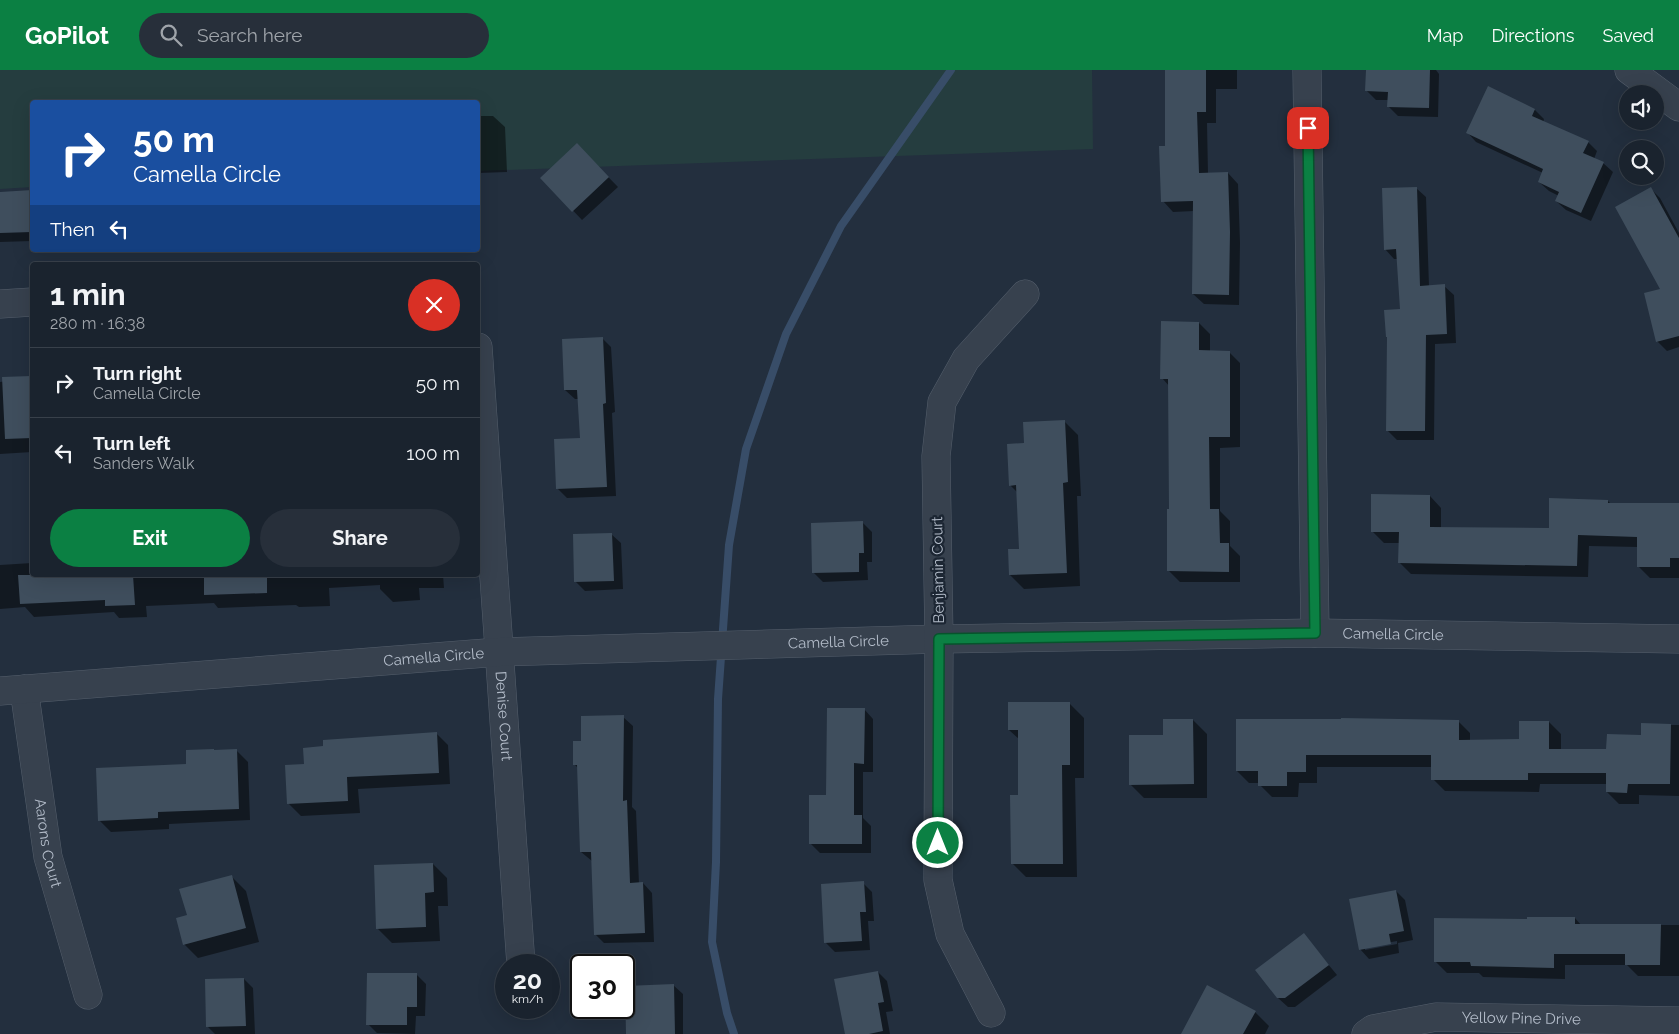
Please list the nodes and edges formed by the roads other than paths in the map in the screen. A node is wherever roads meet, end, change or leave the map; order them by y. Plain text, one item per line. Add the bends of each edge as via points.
1 (1307, 70) edge
2 (1629, 70) edge
3 (1679, 106) edge
4 (1025, 294) dead end
5 (30, 302) edge
6 (0, 304) edge
7 (480, 377) edge
8 (1315, 633) junction
9 (939, 639) junction
10 (1679, 639) edge
11 (499, 652) junction
12 (12, 690) edge
13 (520, 954) edge
14 (88, 995) dead end
15 (991, 1013) dead end
16 (1679, 1021) edge
17 (1366, 1034) edge

1 - 8 street
2 - 3 street
4 - 9 street, Benjamin Court via 966,359 942,402 936,456
5 - 6 street
7 - 11 street, Denise Court
8 - 9 street, Camella Circle
8 - 10 street, Camella Circle
9 - 11 street, Camella Circle
9 - 15 street, Benjamin Court via 938,880 950,934
11 - 12 street, Camella Circle
11 - 13 street, Denise Court
12 - 14 street, Aarons Court via 48,857
16 - 17 street, Yellow Pine Drive via 1436,1017 1373,1029

